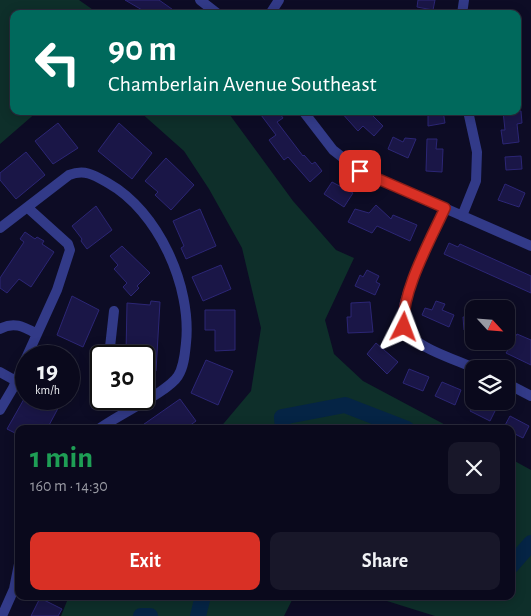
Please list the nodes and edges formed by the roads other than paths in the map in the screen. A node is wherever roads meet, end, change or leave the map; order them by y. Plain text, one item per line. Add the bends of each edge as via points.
1 (200, 0) edge
2 (213, 10) edge
3 (306, 115) edge
4 (469, 115) edge
5 (28, 208) junction
6 (445, 208) junction
7 (462, 216) junction
8 (0, 228) edge
9 (531, 246) edge
10 (114, 311) dead end
11 (0, 329) edge
12 (37, 334) junction
13 (32, 345) edge
14 (110, 345) edge
15 (465, 364) edge
16 (0, 372) edge
17 (15, 380) edge
18 (15, 382) edge
19 (515, 388) edge
20 (531, 396) edge
21 (0, 410) edge
22 (127, 411) joint
23 (105, 425) edge
24 (15, 584) edge
25 (2, 616) edge

1 - 2 street
3 - 6 street via 320,136 344,160 374,178
4 - 7 street via 477,152 476,181
5 - 8 street
5 - 12 street via 68,244 70,250 57,290
5 - 22 street via 69,175 82,171 92,174 121,190 137,204 169,256 183,296 187,332 184,358 178,376 168,386
6 - 7 street
6 - 15 street via 402,313 404,327 410,336
7 - 9 street
10 - 14 street
11 - 12 street via 13,324
12 - 13 street
16 - 17 street
18 - 21 street
19 - 20 street
22 - 23 street
24 - 25 street

